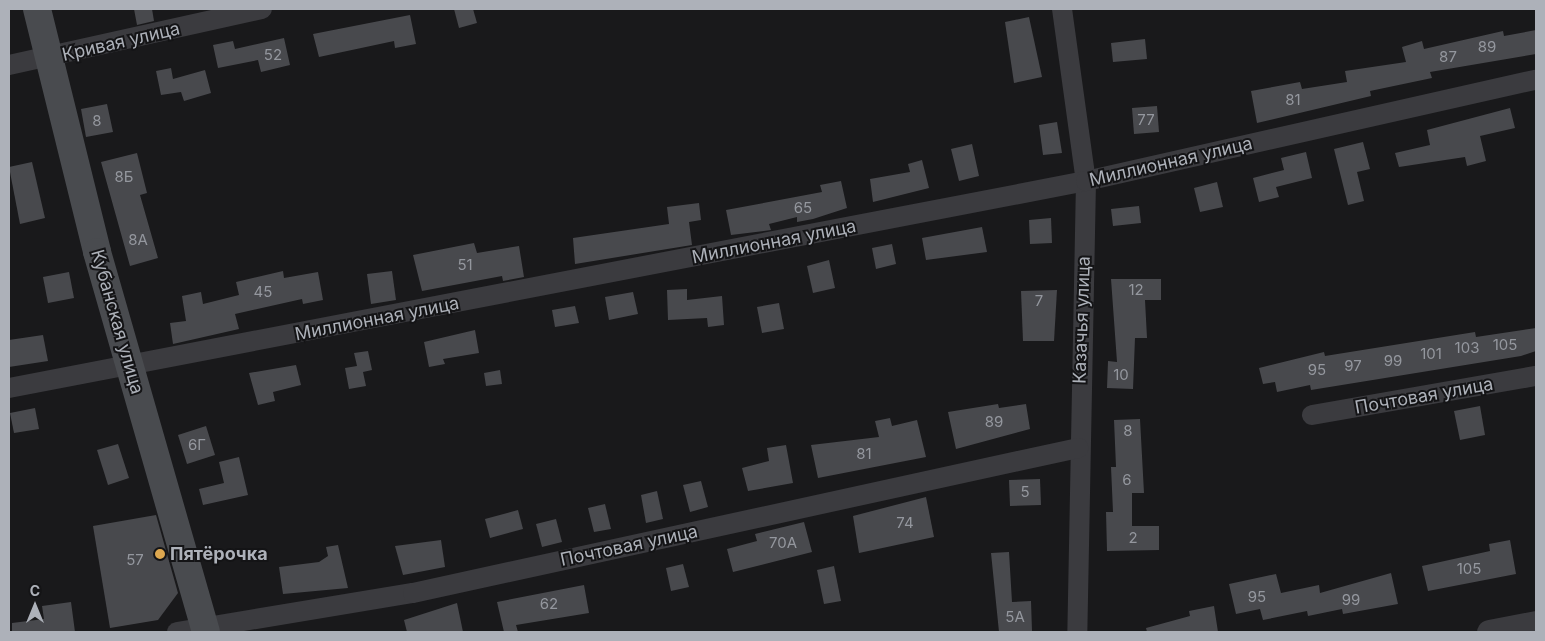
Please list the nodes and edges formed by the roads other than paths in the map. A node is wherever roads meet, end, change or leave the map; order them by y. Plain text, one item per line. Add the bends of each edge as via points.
1 (37, 9) edge
2 (262, 9) edge
3 (1062, 9) edge
4 (49, 59) junction
5 (9, 65) edge
6 (1536, 80) edge
7 (1086, 181) junction
8 (129, 367) junction
9 (1536, 376) edge
10 (9, 388) edge
11 (1312, 415) dead end
12 (1078, 448) junction
13 (1536, 623) edge
14 (206, 630) edge
15 (177, 632) edge
16 (1077, 632) edge
17 (1489, 632) edge

1 - 4 main road, Кубанская улица
2 - 4 street, Кривая улица
3 - 7 street, Казачья улица
4 - 5 street, Кривая улица
4 - 8 main road, Кубанская улица
6 - 7 street, Миллионная улица
7 - 8 street, Миллионная улица
7 - 12 street, Казачья улица
8 - 10 street, Миллионная улица
8 - 14 main road, Кубанская улица
9 - 11 street, Почтовая улица
12 - 14 street, Почтовая улица via 413,593
12 - 16 street, Казачья улица
13 - 17 street
14 - 15 street, Почтовая улица

